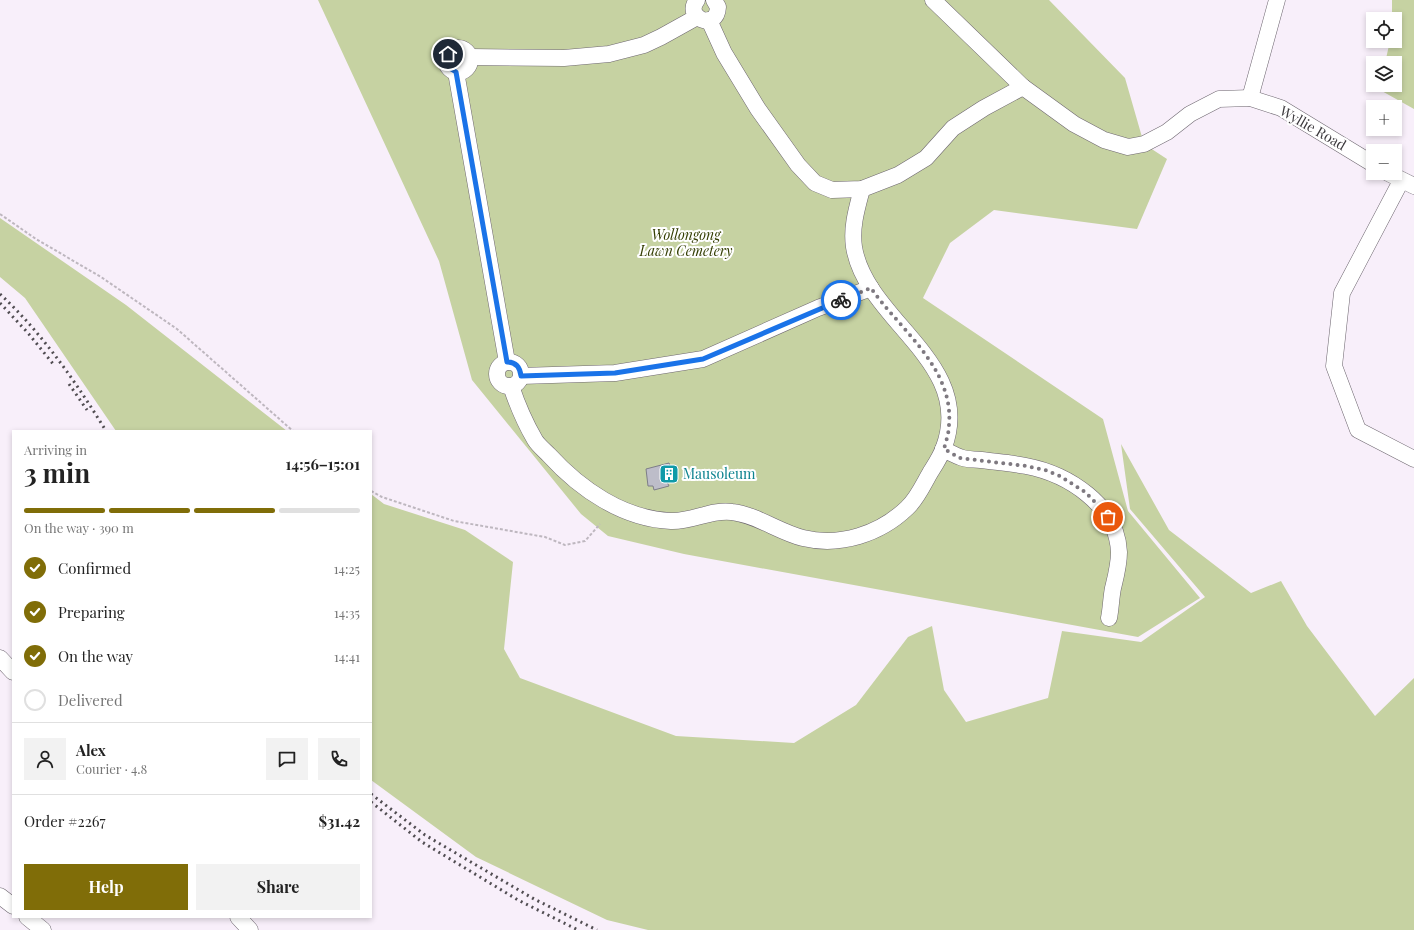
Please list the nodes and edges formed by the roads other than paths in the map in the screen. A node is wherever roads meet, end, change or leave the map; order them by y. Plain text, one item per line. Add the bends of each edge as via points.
1 (933, 0) edge
2 (1277, 0) edge
3 (717, 1) edge
4 (698, 8) edge
5 (1023, 87) junction
6 (1250, 98) junction
7 (1366, 160) edge
8 (1401, 180) edge
9 (862, 189) junction
10 (871, 288) junction
11 (516, 381) junction
12 (944, 449) junction
13 (1414, 459) edge
14 (1109, 618) dead end
15 (0, 658) edge
16 (12, 671) edge
17 (0, 896) edge
18 (12, 905) edge
19 (27, 918) edge
20 (239, 918) edge
21 (43, 930) edge
22 (249, 930) edge

1 - 5 street
2 - 6 street
3 - 4 street via 716,15
4 - 9 street via 758,109 798,165 816,184 832,190
4 - 11 street via 661,37 644,45 608,54 564,58 470,57 467,68 456,72 507,362 499,367 497,376 502,384
5 - 6 street, Wyllie Road via 1074,124 1104,140 1128,147 1144,144 1167,132 1190,114 1219,99
5 - 9 street via 954,128 926,158 898,175
6 - 7 street, Wyllie Road via 1281,108
8 - 13 street via 1342,293 1334,366 1358,430
9 - 10 street via 854,218 854,246
10 - 11 street via 818,308 703,359 615,373
10 - 12 street via 924,352 938,376 947,397 949,411
11 - 12 street via 516,401 535,441 560,468 605,501 653,520 674,521 714,512 732,512 801,538 849,538 876,530 908,507
12 - 14 street via 960,458 1045,470 1085,492 1103,510 1112,524 1118,551
15 - 16 street
17 - 18 street
19 - 21 street
20 - 22 street

